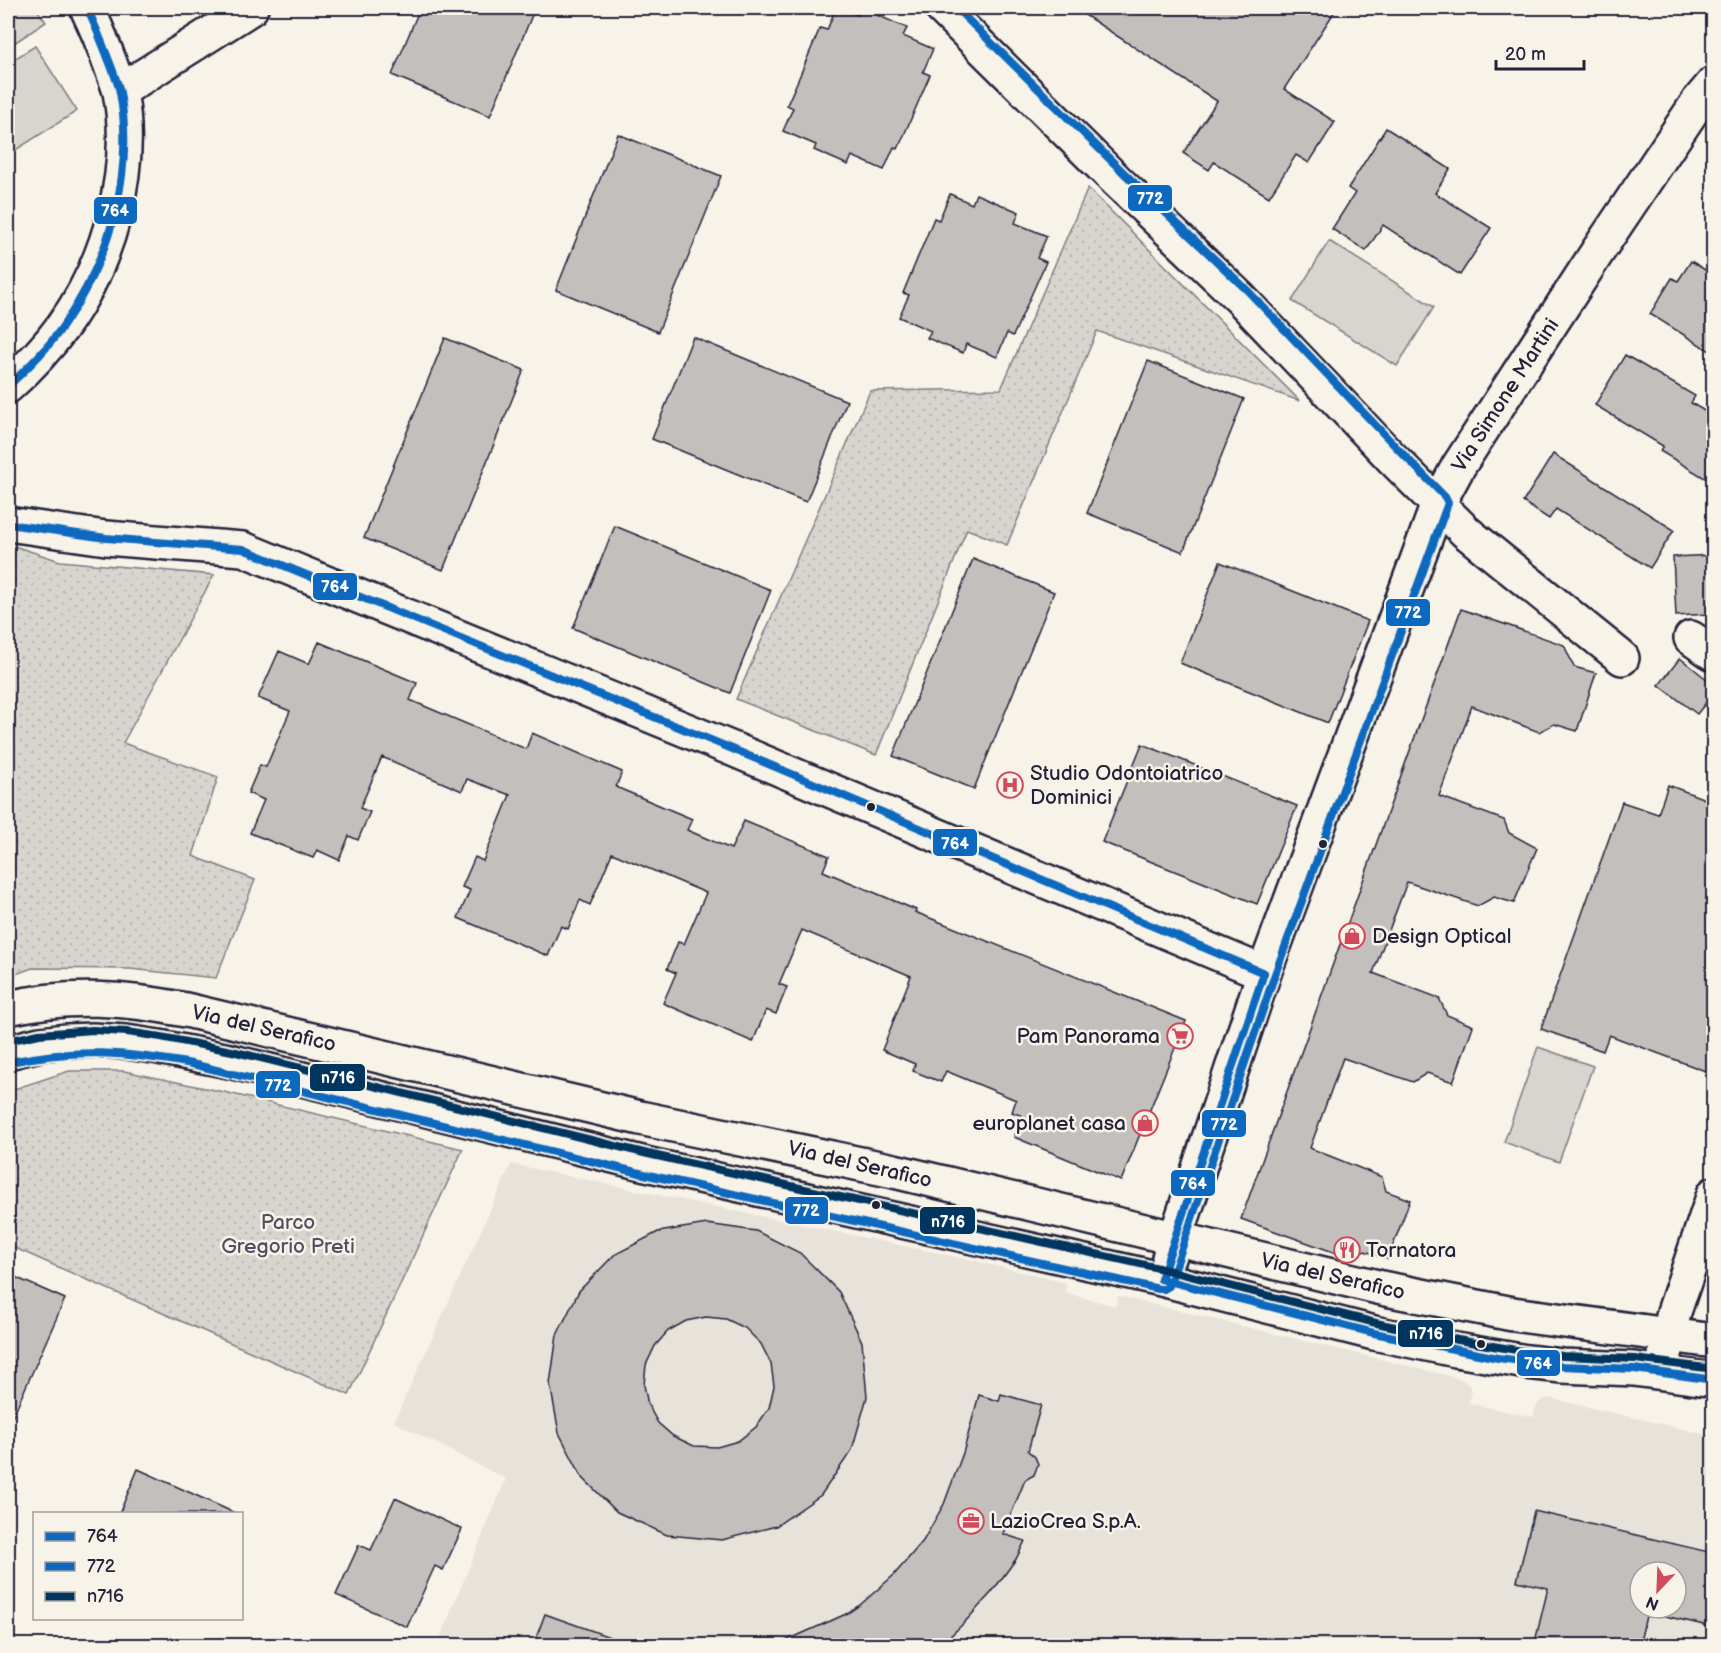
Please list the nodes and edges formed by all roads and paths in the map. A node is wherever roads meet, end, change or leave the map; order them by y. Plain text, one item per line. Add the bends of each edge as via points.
1 (87, 8) edge
2 (251, 8) edge
3 (942, 8) edge
4 (1713, 83) edge
5 (120, 91) junction
6 (8, 386) edge
7 (1438, 504) junction
8 (8, 524) edge
9 (1622, 658) dead end
10 (1264, 974) junction
11 (8, 1008) edge
12 (8, 1052) edge
13 (1713, 1194) edge
14 (1175, 1238) junction
15 (1161, 1279) junction
16 (1668, 1335) junction
17 (1713, 1341) edge
18 (1662, 1372) junction
19 (1713, 1380) edge

1 - 5 street
2 - 5 street
3 - 7 street via 1240,298
4 - 7 street, Via Simone Martini via 1598,251
5 - 6 street via 124,163 100,256 64,325
7 - 9 street via 1466,532
7 - 10 street, Via Simone Martini
8 - 10 street via 106,538 243,549 730,748
10 - 14 street, Via Simone Martini
11 - 14 street, Via del Serafico via 103,999 152,1003
12 - 15 street, Via del Serafico via 40,1044 93,1040 194,1053 646,1164
13 - 16 street
14 - 15 street, Via Simone Martini
14 - 16 street, Via del Serafico via 1493,1310
15 - 18 street, Via del Serafico via 1456,1350 1527,1362
16 - 17 street, Via del Serafico
16 - 18 street
18 - 19 street, Via del Serafico

